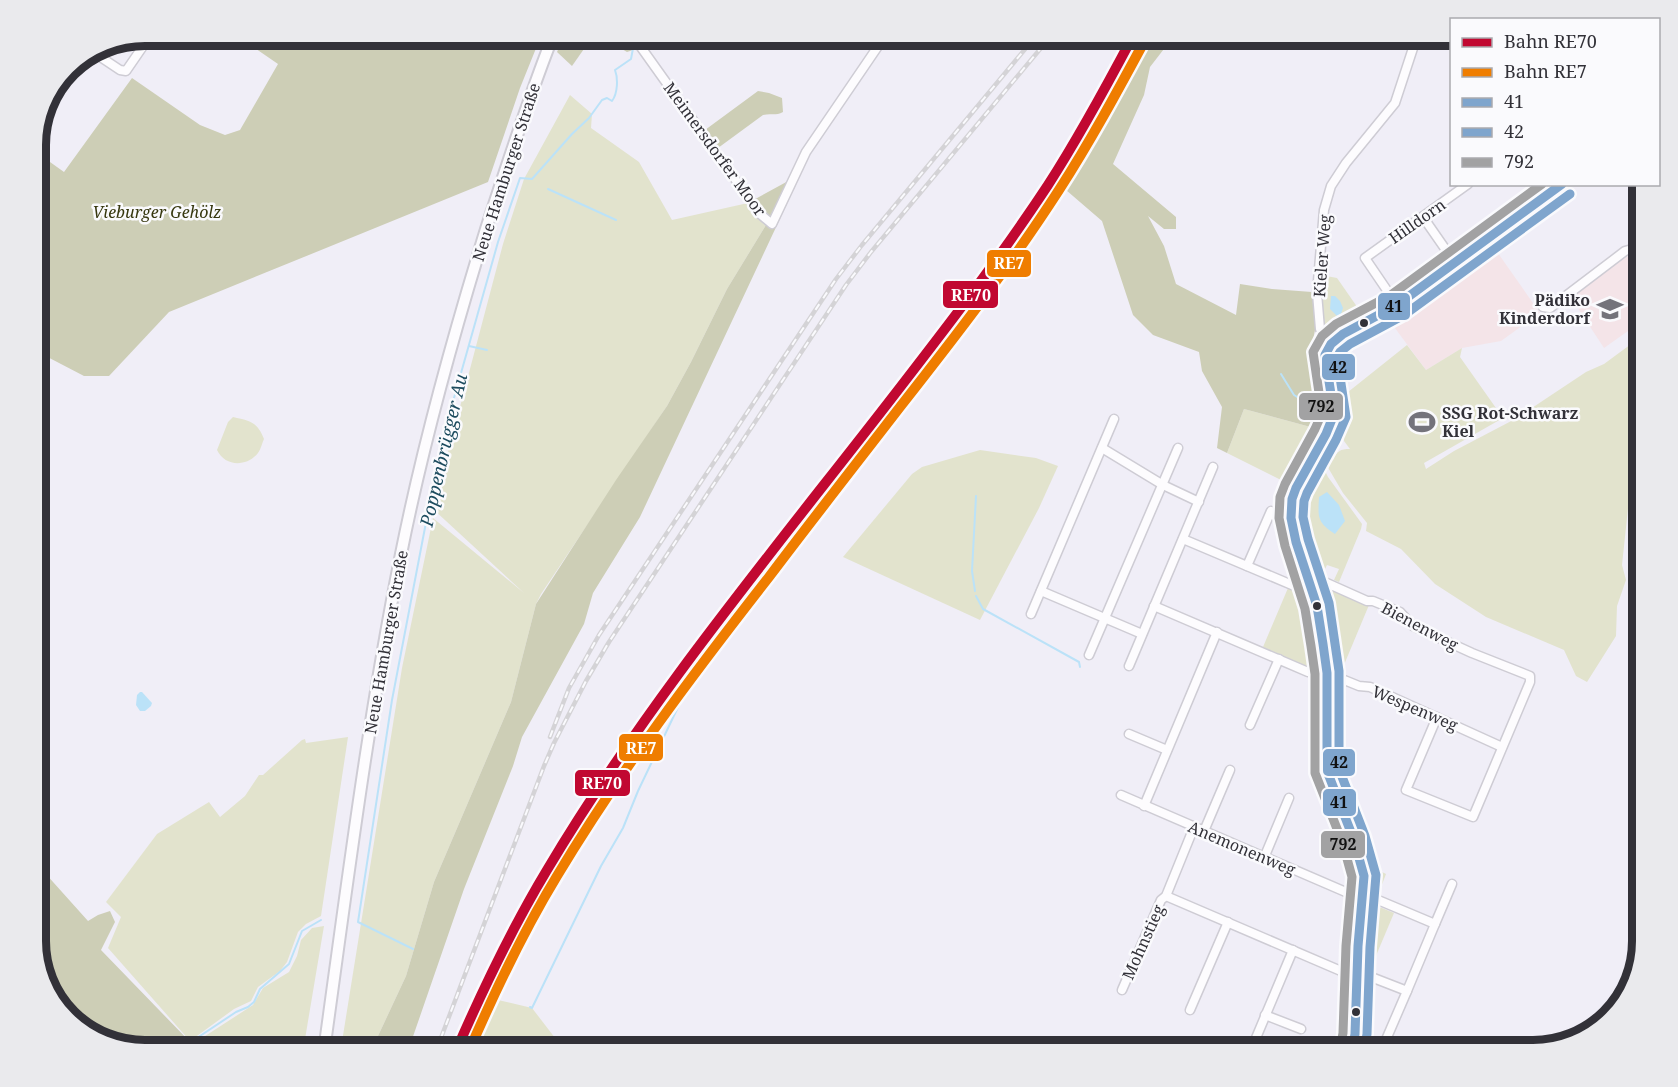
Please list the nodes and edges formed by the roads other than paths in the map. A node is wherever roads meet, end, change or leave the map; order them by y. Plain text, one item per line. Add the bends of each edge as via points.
1 (143, 46) edge
2 (549, 46) edge
3 (640, 46) edge
4 (878, 46) edge
5 (1414, 46) edge
6 (101, 58) edge
7 (1465, 186) edge
8 (1560, 186) edge
9 (1423, 217) junction
10 (1632, 249) edge
11 (1455, 263) junction
12 (1397, 305) junction
13 (1543, 307) dead end
14 (1331, 344) junction
15 (1114, 419) dead end
16 (1102, 448) junction
17 (1178, 448) dead end
18 (1213, 467) dead end
19 (1162, 485) junction
20 (1198, 502) junction
21 (1271, 511) dead end
22 (1183, 539) junction
23 (1247, 566) junction
24 (1309, 583) junction
25 (1041, 591) junction
26 (1154, 606) junction
27 (1031, 614) dead end
28 (1105, 618) junction
29 (1217, 632) junction
30 (1142, 634) junction
31 (1089, 655) dead end
32 (1279, 658) junction
33 (1129, 666) dead end
34 (1327, 673) junction
35 (1437, 717) junction
36 (1250, 725) dead end
37 (1129, 734) dead end
38 (1502, 747) junction
39 (1167, 750) junction
40 (1230, 771) dead end
41 (1121, 795) dead end
42 (1289, 798) dead end
43 (1144, 806) junction
44 (1194, 827) junction
45 (1204, 831) junction
46 (1264, 858) junction
47 (1452, 884) dead end
48 (1166, 896) junction
49 (1363, 897) junction
50 (1228, 922) junction
51 (1435, 924) junction
52 (1293, 950) junction
53 (1358, 975) junction
54 (1122, 990) dead end
55 (1407, 992) junction
56 (1190, 1010) dead end
57 (1265, 1015) junction
58 (1301, 1029) dead end
59 (1256, 1038) dead end
60 (326, 1040) edge
61 (1354, 1040) edge
62 (1386, 1040) edge

1 - 6 street via 126,71
2 - 60 main road, Neue Hamburger Straße via 467,290 404,540 371,721
3 - 4 street, Meimersdorfer Moor via 760,214 772,224 806,152
5 - 14 street, Kieler Weg via 1395,103 1346,163 1331,186 1324,210 1317,293 1320,329
7 - 9 street, Hilldorn
8 - 11 street
9 - 11 street
9 - 12 street, Hilldorn via 1365,258
10 - 13 street via 1550,308
11 - 12 street
12 - 14 street
14 - 24 street via 1325,355 1334,414 1292,499 1291,518
15 - 16 street
16 - 19 street
16 - 25 street
17 - 19 street
18 - 20 street
19 - 20 street
19 - 28 street
20 - 22 street
21 - 23 street
22 - 23 street, Bienenweg
22 - 26 street
23 - 24 street, Bienenweg via 1292,585
24 - 34 street
24 - 38 street, Bienenweg via 1320,580 1400,612 1413,626 1530,676
25 - 27 street
25 - 28 street
26 - 29 street, Wespenweg
26 - 30 street
28 - 30 street
28 - 31 street
29 - 32 street, Wespenweg
29 - 39 street
30 - 33 street
32 - 34 street, Wespenweg via 1308,672
32 - 36 street
34 - 35 street, Wespenweg
34 - 49 street via 1328,771 1354,840 1364,876
35 - 38 street, Wespenweg
35 - 38 street via 1406,789 1473,817
37 - 39 street
39 - 43 street
40 - 45 street
41 - 43 street, Anemonenweg
42 - 46 street
43 - 44 street, Anemonenweg
44 - 45 street, Anemonenweg
44 - 48 street, Mohnstieg
45 - 46 street, Anemonenweg
46 - 49 street, Anemonenweg
47 - 51 street
48 - 50 street
48 - 54 street, Mohnstieg
49 - 51 street, Anemonenweg
49 - 53 street
50 - 52 street
50 - 56 street
51 - 55 street
52 - 53 street
52 - 57 street
53 - 55 street
53 - 61 street
55 - 62 street
57 - 58 street
57 - 59 street

